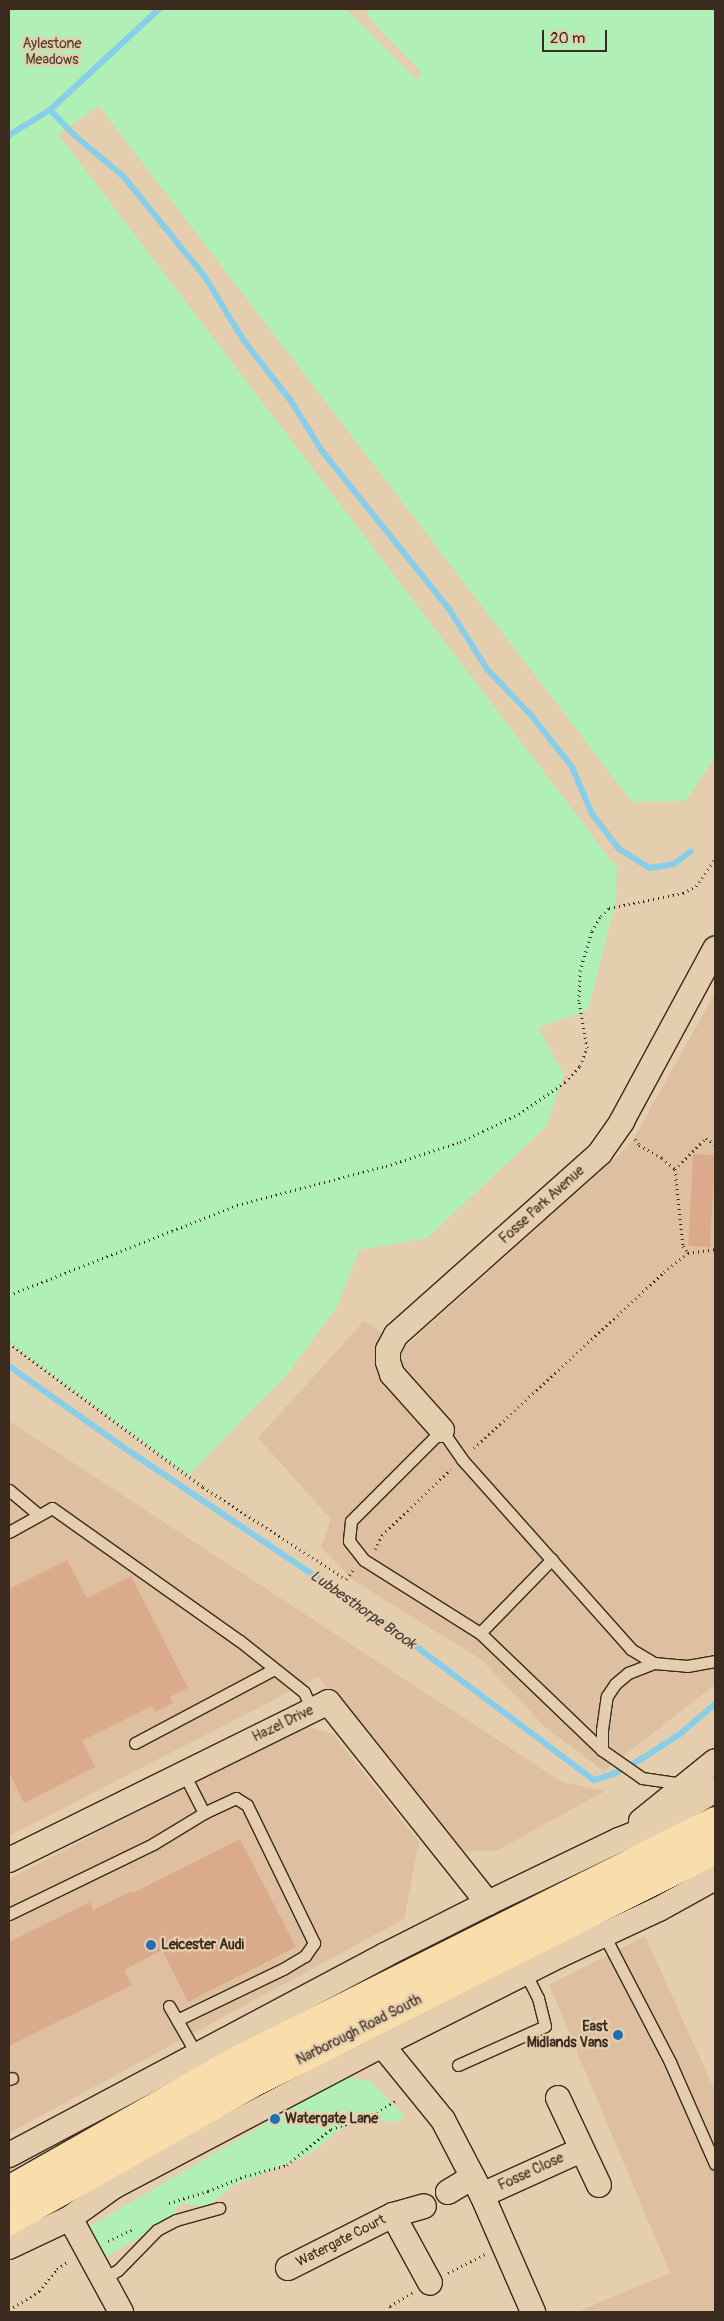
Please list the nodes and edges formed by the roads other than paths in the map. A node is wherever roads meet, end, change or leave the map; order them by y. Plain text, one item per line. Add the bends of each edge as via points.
1 (715, 949) edge
2 (442, 1430) junction
3 (9, 1490) edge
4 (39, 1515) junction
5 (9, 1532) edge
6 (552, 1559) junction
7 (480, 1633) junction
8 (715, 1661) edge
9 (654, 1663) junction
10 (274, 1669) junction
11 (312, 1710) junction
12 (135, 1743) dead end
13 (602, 1750) junction
14 (715, 1761) edge
15 (184, 1774) junction
16 (686, 1784) junction
17 (715, 1790) edge
18 (204, 1813) junction
19 (715, 1821) edge
20 (619, 1840) junction
21 (715, 1850) edge
22 (9, 1860) edge
23 (715, 1878) edge
24 (488, 1902) junction
25 (9, 1914) edge
26 (604, 1935) junction
27 (525, 1973) junction
28 (169, 2006) dead end
29 (177, 2020) junction
30 (382, 2045) junction
31 (197, 2054) junction
32 (458, 2065) dead end
33 (558, 2098) dead end
34 (581, 2150) junction
35 (9, 2155) edge
36 (715, 2164) edge
37 (599, 2185) dead end
38 (478, 2186) junction
39 (9, 2190) edge
40 (448, 2192) dead end
41 (424, 2206) dead end
42 (219, 2208) dead end
43 (393, 2215) junction
44 (70, 2218) junction
45 (9, 2221) edge
46 (9, 2247) edge
47 (288, 2268) dead end
48 (103, 2279) junction
49 (430, 2283) dead end
50 (121, 2312) edge
51 (533, 2312) edge

1 - 2 street, Fosse Park Avenue via 622,1121 600,1153 396,1335 388,1350 392,1374
2 - 6 lane via 462,1459
2 - 7 lane via 351,1521 349,1541 369,1564
3 - 4 lane
4 - 5 lane
4 - 10 lane via 52,1508 240,1641
6 - 7 lane
6 - 9 lane via 631,1650
7 - 13 lane
8 - 9 lane via 687,1666
9 - 13 lane via 628,1673 607,1696
10 - 11 lane via 304,1692
10 - 12 lane
11 - 15 street, Hazel Drive
11 - 24 street, Hazel Drive via 328,1702
13 - 16 lane via 642,1778
14 - 16 street
15 - 18 lane
15 - 22 street, Hazel Drive
16 - 20 street
17 - 20 street via 657,1825
18 - 25 lane via 153,1844
18 - 29 lane via 236,1798 246,1805 314,1943 305,1956 283,1969
19 - 39 main road, Narborough Road South via 240,2059
20 - 24 street
21 - 45 main road, Narborough Road South via 249,2085
23 - 26 street, Narborough Road South
24 - 31 street
26 - 27 street, Narborough Road South
26 - 36 lane via 670,2062
27 - 30 street, Narborough Road South
27 - 32 lane via 538,1998 545,2026
28 - 29 lane
29 - 31 lane
30 - 38 street via 443,2120
30 - 44 street, Narborough Road South via 113,2187
31 - 35 street
33 - 34 street, Fosse Close
34 - 37 street, Fosse Close
34 - 38 street, Fosse Close
38 - 40 street
38 - 51 street
41 - 43 street, Watergate Court
42 - 48 lane via 176,2220 157,2230 118,2270
43 - 47 street, Watergate Court
43 - 49 street, Watergate Court
44 - 46 street, Narborough Road South
44 - 48 street
48 - 50 street

